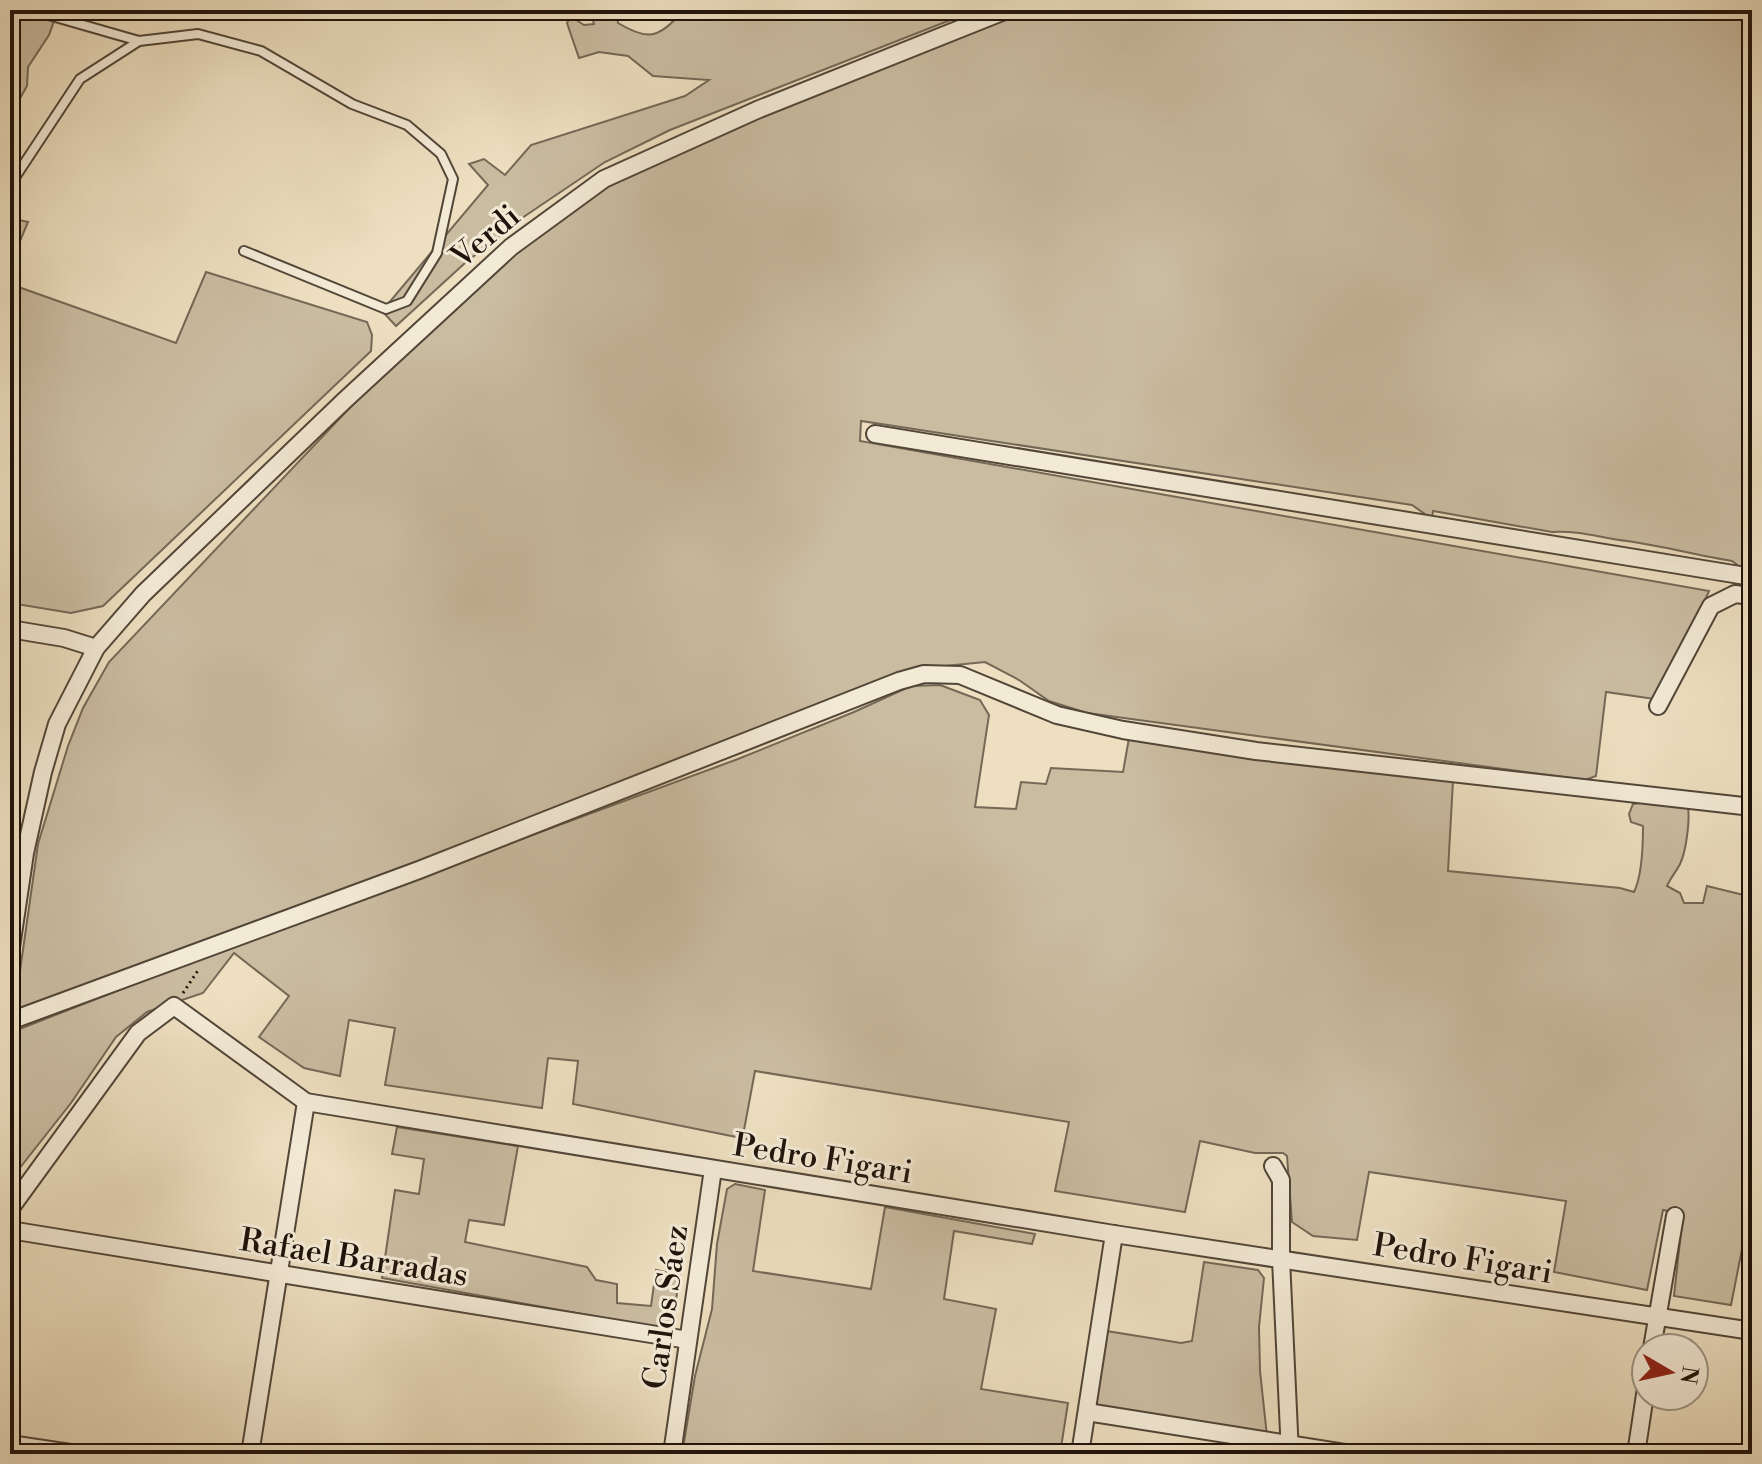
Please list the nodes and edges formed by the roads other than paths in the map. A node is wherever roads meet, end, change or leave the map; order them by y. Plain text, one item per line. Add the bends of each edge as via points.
1 (31, 10) edge
2 (1007, 10) edge
3 (139, 41) junction
4 (10, 185) edge
5 (244, 251) dead end
6 (875, 434) dead end
7 (1752, 577) edge
8 (1752, 596) edge
9 (10, 629) edge
10 (96, 648) junction
11 (1658, 706) dead end
12 (1752, 807) edge
13 (10, 954) edge
14 (10, 1021) edge
15 (306, 1102) junction
16 (1273, 1166) dead end
17 (713, 1169) junction
18 (10, 1209) edge
19 (1675, 1216) dead end
20 (10, 1230) edge
21 (1114, 1234) junction
22 (1281, 1259) junction
23 (279, 1273) junction
24 (1657, 1316) junction
25 (1752, 1331) edge
26 (1654, 1332) edge
27 (688, 1340) junction
28 (1087, 1412) junction
29 (1642, 1412) edge
30 (10, 1444) edge
31 (1290, 1449) edge
32 (77, 1454) edge
33 (250, 1454) edge
34 (672, 1454) edge
35 (1080, 1454) edge
36 (1351, 1454) edge
37 (1636, 1454) edge

1 - 3 lane
2 - 10 street, Verdi via 757,110 604,179 511,247 345,400 143,594
3 - 4 lane via 80,79
3 - 5 lane via 198,34 261,51 352,104 407,125 441,154 453,179 437,253 407,301 386,309
6 - 7 street
8 - 11 street via 1735,594 1711,606
9 - 10 street
10 - 13 street, Verdi via 57,724 43,772
12 - 14 street via 1256,751 1123,730 1057,715 960,675 924,674
15 - 17 street, Pedro Figari
15 - 18 street, Pedro Figari via 174,1006 138,1033
15 - 23 street
16 - 22 street via 1281,1180
17 - 21 street, Pedro Figari
17 - 27 street, Carlos Sáez
19 - 24 street
20 - 23 street, Rafael Barradas
21 - 22 street, Pedro Figari
21 - 28 street
22 - 24 street, Pedro Figari
22 - 31 street
23 - 27 street, Rafael Barradas
23 - 33 street
24 - 25 street, Pedro Figari
24 - 26 street
27 - 34 street, Carlos Sáez
28 - 31 street
28 - 35 street
29 - 37 street
30 - 32 street
31 - 36 street

